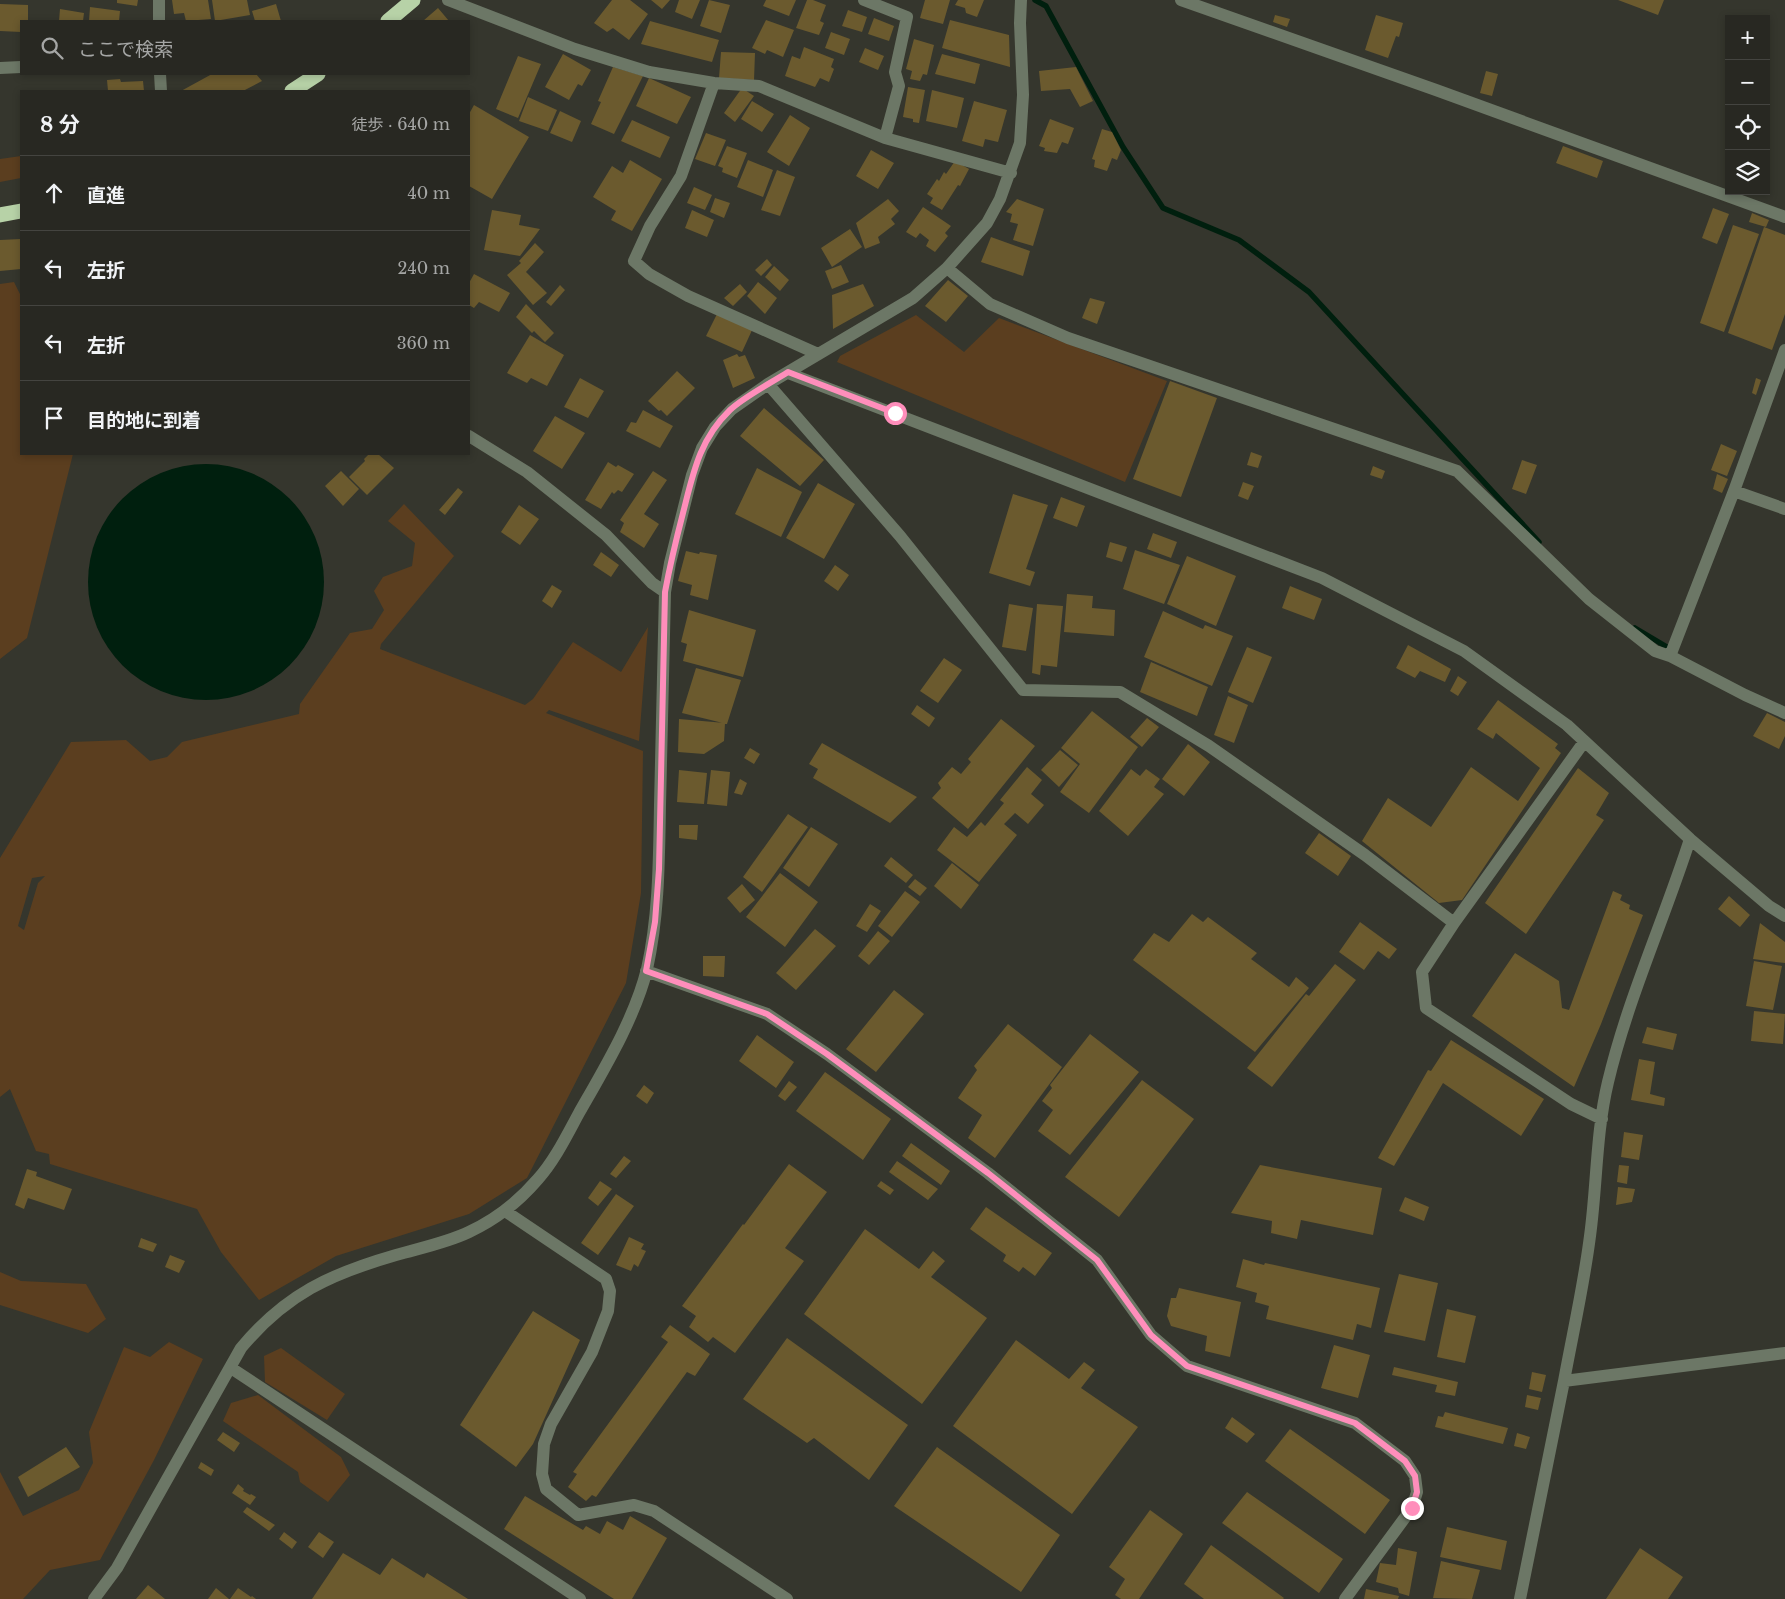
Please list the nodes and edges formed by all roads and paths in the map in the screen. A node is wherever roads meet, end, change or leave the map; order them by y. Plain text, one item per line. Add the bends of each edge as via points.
1 (159, 0) edge
2 (413, 0) edge
3 (448, 0) edge
4 (864, 0) edge
5 (1181, 0) edge
6 (1020, 2) edge
7 (159, 20) edge
8 (389, 20) edge
9 (20, 67) edge
10 (0, 68) edge
11 (160, 75) edge
12 (316, 75) edge
13 (714, 83) junction
14 (161, 90) edge
15 (294, 90) edge
16 (885, 138) junction
17 (1010, 173) junction
18 (20, 211) edge
19 (0, 215) edge
20 (1785, 217) edge
21 (947, 268) junction
22 (1785, 350) edge
23 (818, 354) junction
24 (788, 372) junction
25 (768, 384) junction
26 (470, 437) edge
27 (1734, 491) junction
28 (1785, 509) edge
29 (665, 592) junction
30 (1673, 650) junction
31 (1785, 713) edge
32 (1584, 742) junction
33 (1690, 839) junction
34 (1785, 916) edge
35 (1454, 923) junction
36 (646, 971) junction
37 (1602, 1120) junction
38 (505, 1211) junction
39 (1785, 1354) edge
40 (231, 1368) junction
41 (1564, 1380) junction
42 (94, 1599) edge
43 (580, 1599) edge
44 (787, 1599) edge
45 (1345, 1599) edge
46 (1520, 1599) edge

1 - 7 street
2 - 8 highway
3 - 13 street via 574,49 649,72
4 - 16 street via 907,17 895,72 899,86
5 - 20 street
6 - 17 street via 1022,124 1020,143
9 - 10 street
11 - 14 street
12 - 15 highway
13 - 16 street via 759,86
13 - 23 street via 681,176 650,226 634,261 649,274 688,296
16 - 17 street
17 - 21 street via 987,223
18 - 19 highway
21 - 23 street via 913,298
21 - 30 street via 990,304 1068,338 1457,472 1589,599 1655,651
22 - 27 street
23 - 24 street
24 - 25 street
24 - 32 street via 1322,578 1464,651 1567,725
25 - 29 street via 732,409 702,448 692,475
25 - 35 street via 900,536 1023,690 1120,692 1209,746 1365,855
26 - 29 street via 527,472 606,535 652,583
27 - 28 street
27 - 30 street
29 - 36 street via 659,869 655,922
30 - 31 street via 1745,695
32 - 33 street
32 - 35 street
33 - 34 street
33 - 37 street via 1621,1031 1607,1084
35 - 37 street via 1422,972 1426,1008 1571,1104
36 - 38 street via 617,1044 562,1144 539,1178
36 - 45 street via 767,1014 827,1054 988,1173 1097,1260 1151,1335 1187,1366 1355,1423 1405,1461 1415,1476 1417,1492 1412,1508
37 - 41 street via 1590,1236
38 - 40 street via 469,1232 349,1269 306,1290 258,1328 241,1348
38 - 44 street via 606,1279 610,1291 608,1311 592,1352 550,1424 544,1444 542,1474 546,1489 578,1515 634,1505 654,1511
39 - 41 street
40 - 42 street via 117,1568
40 - 43 street
41 - 46 street

